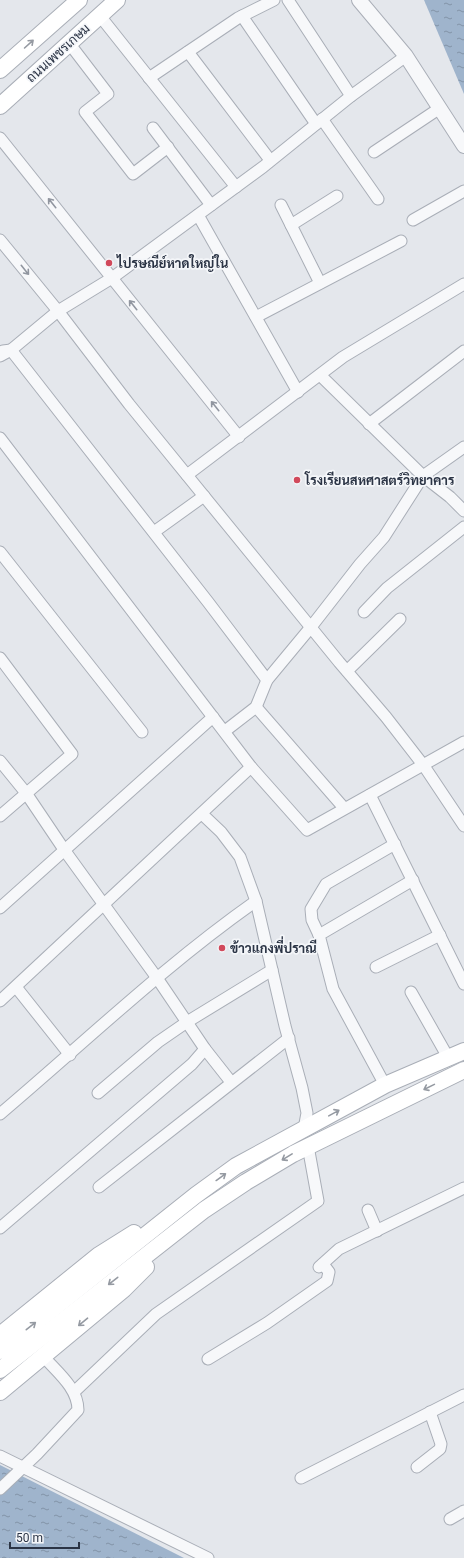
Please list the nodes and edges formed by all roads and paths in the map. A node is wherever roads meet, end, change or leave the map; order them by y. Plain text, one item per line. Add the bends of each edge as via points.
1 (117, 0) edge
2 (274, 0) edge
3 (288, 0) edge
4 (359, 0) edge
5 (76, 1) edge
6 (100, 16) junction
7 (242, 16) junction
8 (69, 44) junction
9 (188, 52) junction
10 (406, 56) junction
11 (0, 70) edge
12 (149, 78) junction
13 (351, 96) junction
14 (1, 105) edge
15 (440, 108) junction
16 (319, 121) junction
17 (153, 128) dead end
18 (0, 138) edge
19 (464, 146) edge
20 (168, 147) junction
21 (374, 152) dead end
22 (270, 160) junction
23 (236, 187) junction
24 (464, 191) edge
25 (338, 196) dead end
26 (378, 199) dead end
27 (212, 205) junction
28 (281, 205) dead end
29 (198, 214) junction
30 (413, 220) dead end
31 (291, 225) junction
32 (0, 240) edge
33 (401, 241) dead end
34 (112, 278) junction
35 (320, 283) junction
36 (464, 284) edge
37 (58, 311) junction
38 (256, 316) junction
39 (5, 351) edge
40 (464, 351) edge
41 (0, 356) edge
42 (320, 376) junction
43 (298, 392) junction
44 (369, 424) junction
45 (239, 437) junction
46 (0, 438) edge
47 (464, 447) edge
48 (187, 475) junction
49 (423, 476) junction
50 (204, 496) junction
51 (464, 511) edge
52 (464, 527) edge
53 (154, 532) junction
54 (0, 552) edge
55 (364, 612) dead end
56 (400, 619) dead end
57 (311, 627) junction
58 (0, 658) edge
59 (347, 671) junction
60 (267, 680) junction
61 (256, 706) junction
62 (213, 717) junction
63 (142, 732) dead end
64 (225, 732) junction
65 (464, 742) edge
66 (0, 761) edge
67 (424, 766) junction
68 (251, 767) junction
69 (26, 793) junction
70 (370, 795) junction
71 (344, 808) junction
72 (202, 814) junction
73 (0, 816) edge
74 (464, 826) edge
75 (395, 844) junction
76 (65, 851) junction
77 (413, 880) junction
78 (256, 901) junction
79 (104, 903) junction
80 (0, 908) edge
81 (319, 935) junction
82 (440, 935) junction
83 (376, 967) dead end
84 (272, 970) junction
85 (157, 978) junction
86 (463, 981) edge
87 (16, 988) junction
88 (411, 992) dead end
89 (0, 1001) edge
90 (187, 1022) junction
91 (289, 1038) junction
92 (205, 1049) junction
93 (464, 1051) edge
94 (70, 1055) junction
95 (449, 1059) junction
96 (464, 1070) edge
97 (231, 1082) junction
98 (385, 1085) junction
99 (98, 1093) dead end
100 (0, 1114) edge
101 (304, 1129) junction
102 (308, 1146) junction
103 (99, 1187) dead end
104 (464, 1188) edge
105 (196, 1195) junction
106 (204, 1210) junction
107 (368, 1210) dead end
108 (0, 1228) edge
109 (377, 1232) junction
110 (0, 1334) edge
111 (0, 1350) edge
112 (43, 1356) junction
113 (208, 1359) dead end
114 (0, 1370) edge
115 (0, 1392) edge
116 (74, 1392) junction
117 (464, 1396) edge
118 (430, 1412) junction
119 (0, 1456) edge
120 (23, 1467) junction
121 (417, 1467) dead end
122 (301, 1478) dead end
123 (0, 1489) edge
124 (464, 1511) edge
125 (450, 1518) dead end
126 (208, 1558) edge

1 - 6 main road, ถนนเพชรเกษม
2 - 7 street
3 - 13 street
4 - 10 street
11 -> 5 main road, ถนนเพชรเกษม
6 - 8 main road, ถนนเพชรเกษม
6 - 12 street
7 - 9 street
7 - 16 street
8 - 14 main road, ถนนเพชรเกษม
8 - 20 street via 108,94 85,112 133,174
9 - 12 street
9 - 22 street
10 - 13 street
10 - 15 street
12 - 23 street
13 - 16 street
15 - 19 street
15 - 21 street
16 - 22 street
16 - 26 street
17 - 20 street
34 -> 18 street
20 - 27 street
22 - 23 street
23 - 27 street
24 - 30 street
25 - 31 street
27 - 29 street
28 - 31 street
29 - 34 street
29 - 38 street
31 - 35 street
32 -> 37 street
33 - 35 street
34 - 37 street
45 -> 34 street
35 - 38 street
36 - 42 street via 343,357
37 - 39 street
37 - 48 street via 128,404
38 - 43 street
39 - 41 street
39 - 53 street
40 - 44 street
42 - 43 street
42 - 44 street
43 - 45 street
44 - 49 street
45 - 48 street
46 - 62 street
47 - 49 street
48 - 50 street
49 - 51 street
49 - 57 street via 384,537
50 - 53 street
50 - 57 street
52 - 55 street via 387,588
53 - 60 street
54 - 63 street
56 - 59 street
57 - 59 street
57 - 60 street
58 - 69 street via 72,754
59 - 67 street
60 - 61 street
61 - 64 street
61 - 71 street
62 - 64 street
62 - 76 street
64 - 68 street
65 - 67 street
66 - 69 street
67 - 70 street
67 - 74 street
68 - 71 street via 307,830
68 - 72 street
69 - 73 street
69 - 76 street
70 - 71 street
70 - 75 street
72 - 78 street via 221,832 240,857
72 - 79 street
75 - 77 street
75 - 81 street via 326,884 311,909 312,920
76 - 79 street
76 - 80 street
77 - 81 street
77 - 82 street
78 - 84 street
78 - 85 street via 214,931
79 - 85 street
79 - 87 street
81 - 98 street via 333,988
82 - 83 street
82 - 86 street
84 - 90 street
84 - 91 street
85 - 90 street
85 - 94 street
87 - 89 street
87 - 94 street
88 - 95 street
90 - 92 street
90 - 99 street via 158,1042
91 - 97 street
91 - 101 street via 307,1113
92 - 97 street
92 - 108 street via 192,1064
93 - 95 main road
94 - 100 street
95 - 98 main road
96 -> 102 main road
97 - 103 street
101 -> 98 main road
105 -> 101 main road via 236,1166
102 -> 106 main road
102 - 116 street via 318,1201 156,1314
104 - 109 street
105 - 110 main road via 99,1255
111 -> 105 main road
106 -> 112 main road via 124,1289
106 -> 114 main road
107 - 109 street
109 - 113 street via 339,1249 321,1266 329,1272 327,1281 267,1323
112 - 115 main road
112 - 116 street
116 - 120 street via 78,1400 78,1410
117 - 118 street
118 - 121 street via 441,1444 440,1449
118 - 122 street
119 - 120 street
120 - 123 street
120 - 126 street
124 - 125 street

